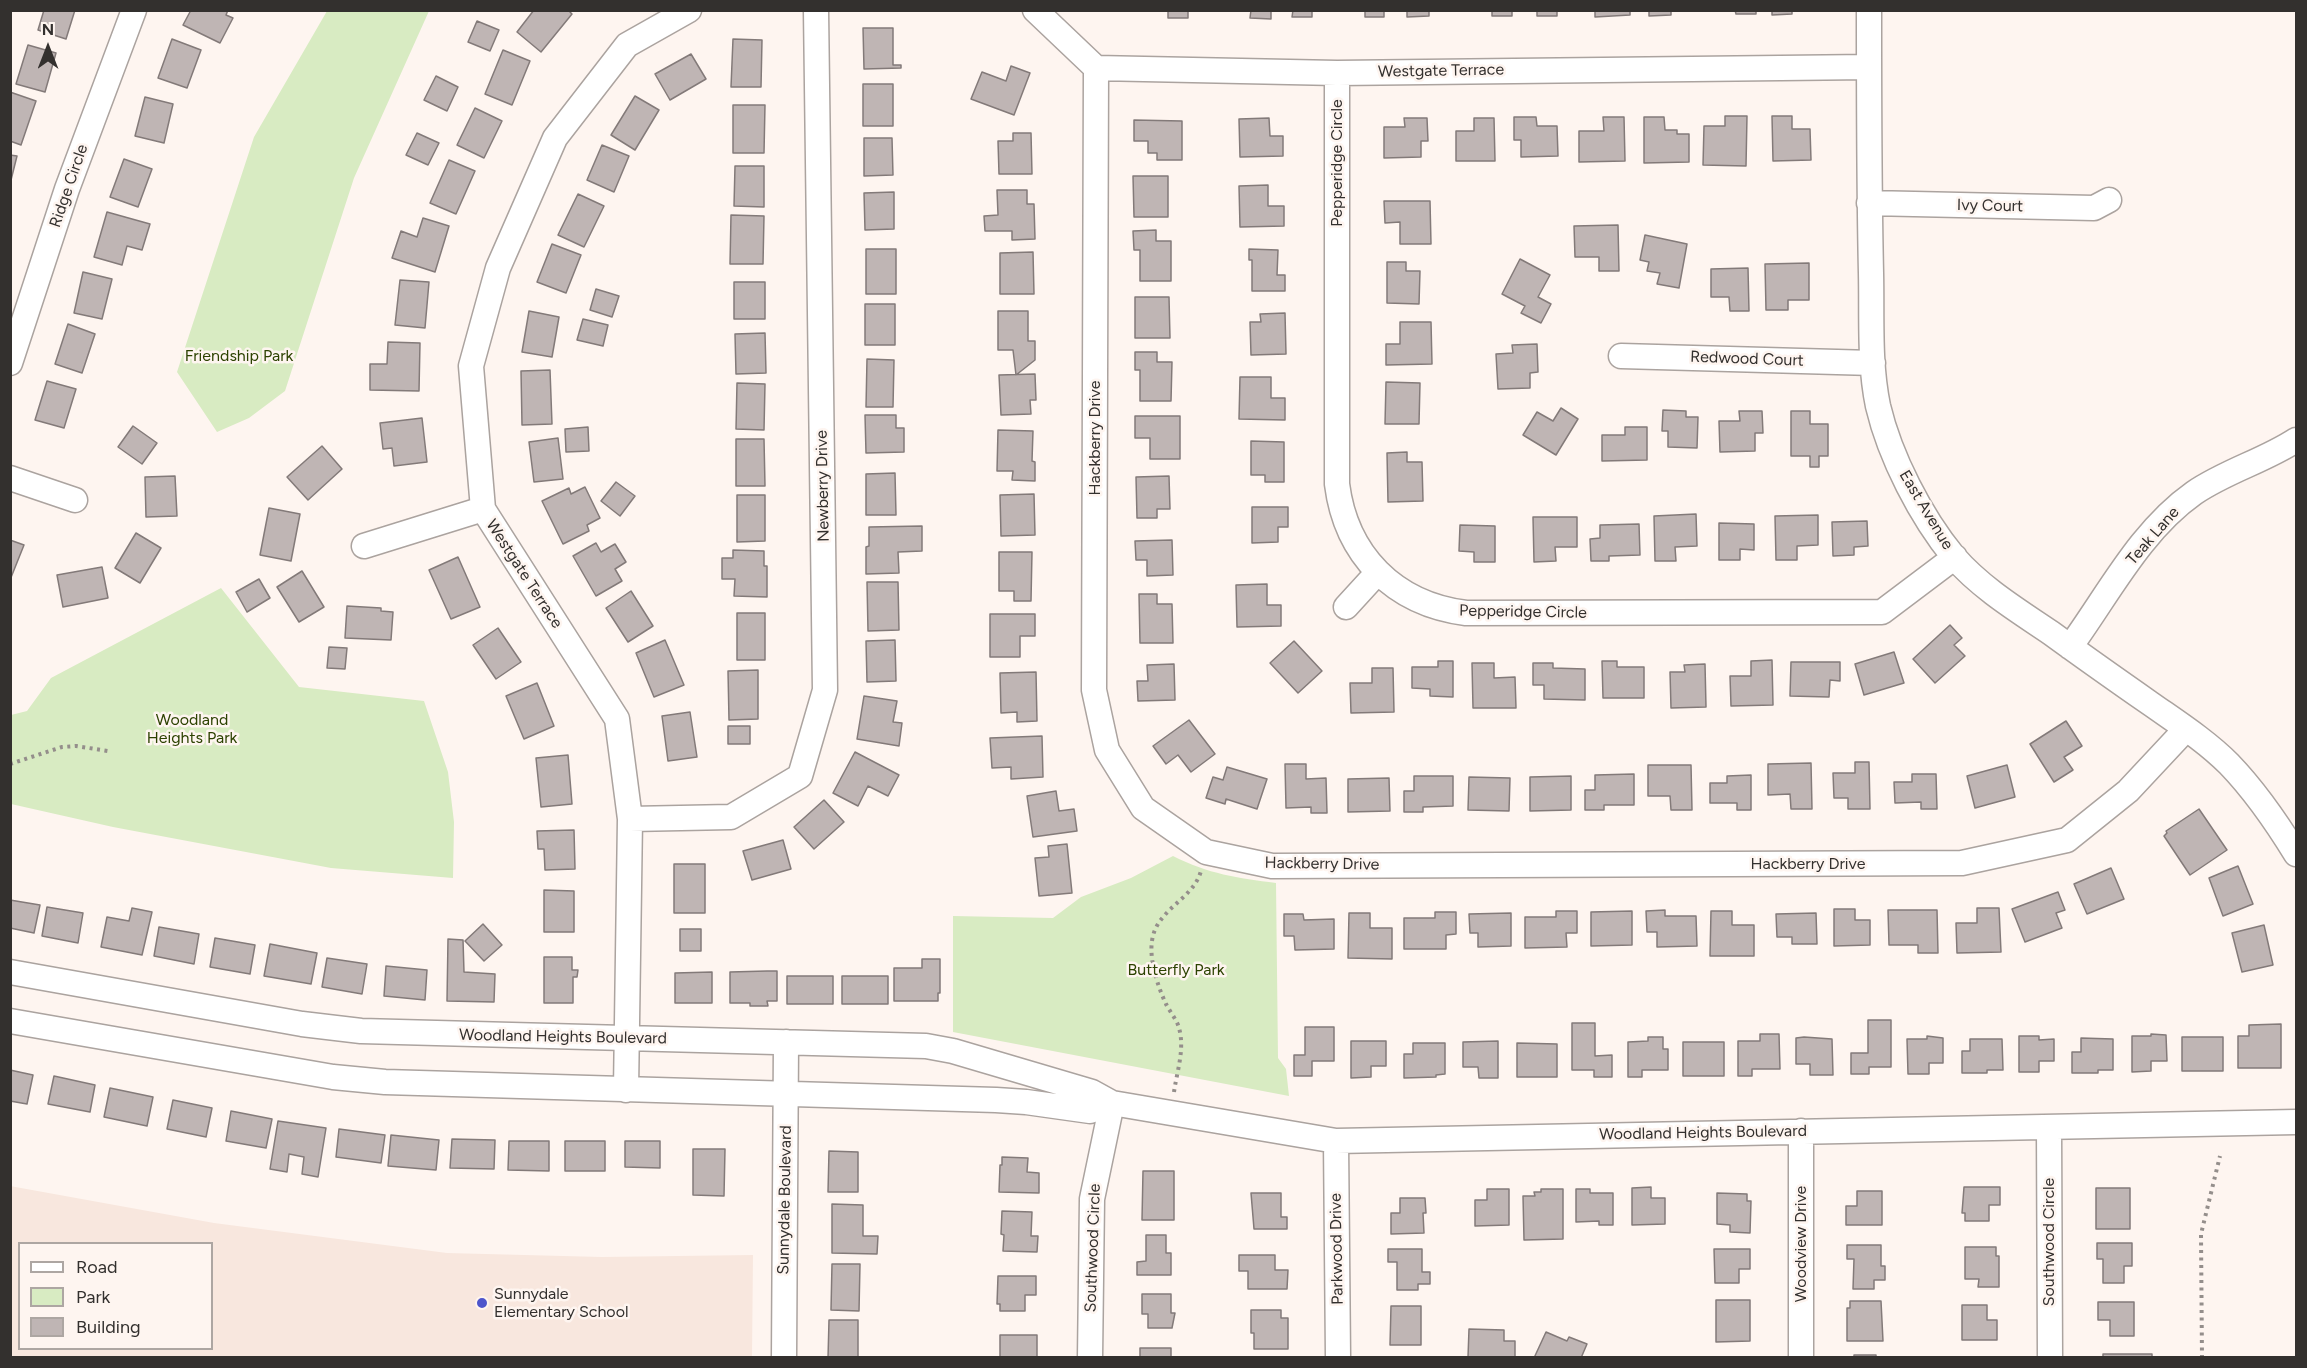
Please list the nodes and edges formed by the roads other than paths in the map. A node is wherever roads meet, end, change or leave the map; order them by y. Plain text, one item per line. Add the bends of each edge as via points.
1 (134, 10) edge
2 (689, 10) edge
3 (816, 10) edge
4 (1035, 10) edge
5 (1869, 10) edge
6 (1869, 67) junction
7 (1096, 68) junction
8 (1337, 73) junction
9 (2109, 200) dead end
10 (1869, 203) junction
11 (1621, 356) dead end
12 (10, 363) edge
13 (1873, 363) junction
14 (2296, 440) edge
15 (10, 478) edge
16 (75, 500) dead end
17 (483, 510) junction
18 (364, 546) dead end
19 (1955, 557) junction
20 (1378, 572) junction
21 (1346, 607) dead end
22 (2070, 647) junction
23 (2186, 729) junction
24 (630, 819) junction
25 (2296, 855) edge
26 (10, 972) edge
27 (10, 1021) edge
28 (627, 1039) junction
29 (786, 1042) junction
30 (626, 1090) junction
31 (786, 1095) junction
32 (1112, 1103) junction
33 (2296, 1122) edge
34 (2049, 1127) junction
35 (1801, 1131) junction
36 (1336, 1141) junction
37 (784, 1358) edge
38 (1090, 1358) edge
39 (1338, 1358) edge
40 (1801, 1358) edge
41 (2050, 1358) edge

1 - 12 street, Ridge Circle via 67,189
2 - 17 street, Westgate Terrace via 627,45 555,138 498,268 471,366
3 - 24 street, Newberry Drive via 825,690 800,776 731,817
4 - 7 street
5 - 6 street, East Avenue
6 - 8 street, Westgate Terrace
6 - 10 street, East Avenue
7 - 8 street, Westgate Terrace
7 - 23 street, Hackberry Drive via 1094,690 1107,750 1143,808 1206,852 1272,866 1962,863 2067,840 2128,791
8 - 20 street, Pepperidge Circle via 1337,484 1350,532
9 - 10 street, Ivy Court via 2094,208
10 - 13 street, East Avenue
11 - 13 street, Redwood Court
13 - 19 street, East Avenue via 1879,408 1890,445 1915,496
14 - 22 street, Teak Lane via 2205,486 2168,515 2139,549
15 - 16 street
17 - 18 street
17 - 24 street, Westgate Terrace via 617,719
19 - 20 street, Pepperidge Circle via 1882,612 1466,613 1409,596
19 - 22 street, East Avenue via 1996,595
20 - 21 street
22 - 23 street, East Avenue
23 - 25 street, East Avenue via 2241,778 2265,806
24 - 28 street, Westgate Terrace
26 - 28 street, Woodland Heights Boulevard via 331,1028
27 - 30 street, Woodland Heights Boulevard via 333,1077
28 - 29 street, Woodland Heights Boulevard
28 - 30 street, Westgate Terrace
29 - 31 street, Sunnydale Boulevard
29 - 32 street, Woodland Heights Boulevard via 935,1047 1092,1092
30 - 31 street, Woodland Heights Boulevard
31 - 32 street, Woodland Heights Boulevard via 996,1100 1090,1112
31 - 37 street, Sunnydale Boulevard
32 - 36 street, Woodland Heights Boulevard
32 - 38 street, Southwood Circle via 1092,1199
33 - 34 street, Woodland Heights Boulevard
34 - 35 street, Woodland Heights Boulevard
34 - 41 street, Southwood Circle
35 - 36 street, Woodland Heights Boulevard
35 - 40 street, Woodview Drive
36 - 39 street, Parkwood Drive

